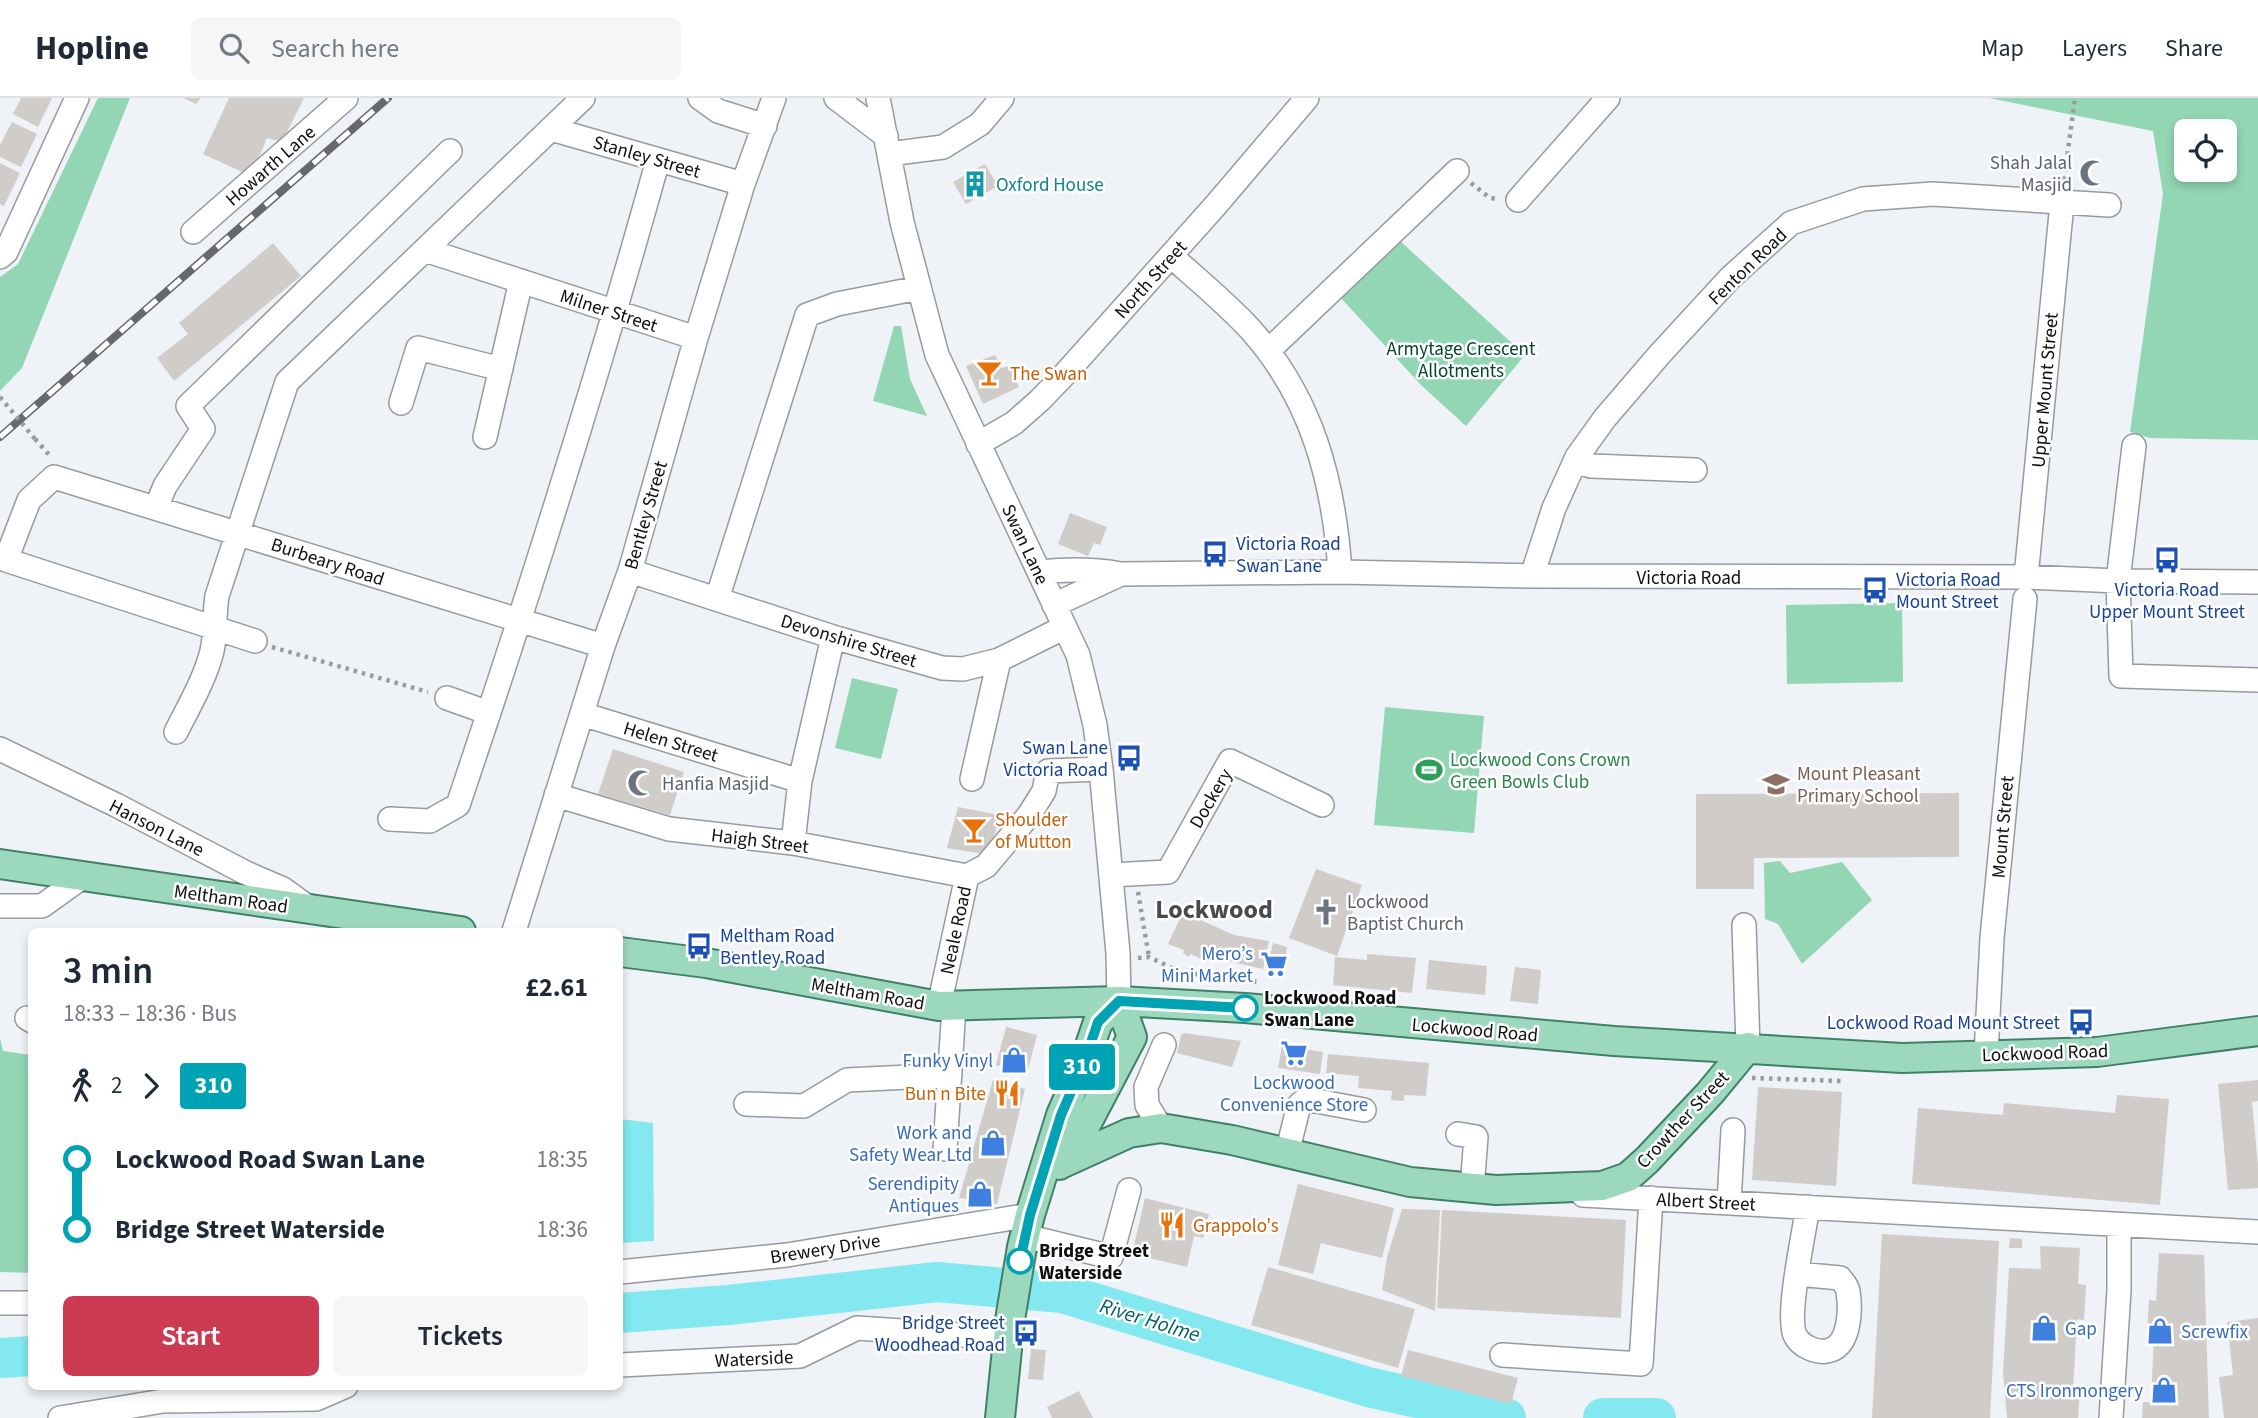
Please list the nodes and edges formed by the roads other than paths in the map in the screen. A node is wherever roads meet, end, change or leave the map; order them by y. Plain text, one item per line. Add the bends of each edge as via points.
1 (77, 98) edge
2 (346, 98) edge
3 (583, 98) edge
4 (700, 98) edge
5 (774, 98) edge
6 (836, 98) edge
7 (878, 98) edge
8 (1002, 98) edge
9 (1307, 98) edge
10 (1608, 98) edge
11 (765, 126) junction
12 (551, 129) junction
13 (887, 145) junction
14 (450, 151) dead end
15 (658, 160) junction
16 (1457, 171) road end
17 (743, 184) junction
18 (2063, 196) junction
19 (1518, 200) road end
20 (2109, 205) dead end
21 (193, 232) dead end
22 (425, 250) junction
23 (1171, 256) junction
24 (0, 257) edge
25 (521, 281) junction
26 (919, 288) junction
27 (616, 312) junction
28 (696, 338) junction
29 (1268, 351) junction
30 (501, 369) junction
31 (401, 403) dead end
32 (485, 437) dead end
33 (978, 444) junction
34 (2134, 446) dead end
35 (1575, 461) junction
36 (1695, 470) dead end
37 (156, 508) junction
38 (238, 532) junction
39 (630, 571) junction
40 (1040, 572) junction
41 (1340, 572) junction
42 (1121, 574) junction
43 (1532, 576) junction
44 (2118, 581) junction
45 (2258, 582) edge
46 (2026, 588) junction
47 (717, 599) junction
48 (1054, 605) junction
49 (518, 621) junction
50 (214, 627) junction
51 (1065, 627) junction
52 (833, 637) junction
53 (255, 642) road end
54 (603, 646) junction
55 (999, 660) junction
56 (2258, 680) edge
57 (447, 698) road end
58 (489, 713) junction
59 (582, 714) junction
60 (176, 732) dead end
61 (0, 750) edge
62 (1101, 769) junction
63 (972, 779) dead end
64 (800, 781) junction
65 (556, 795) junction
66 (1322, 805) dead end
67 (390, 819) dead end
68 (793, 843) junction
69 (0, 864) edge
70 (1111, 875) junction
71 (84, 876) junction
72 (967, 876) junction
73 (0, 906) edge
74 (312, 910) junction
75 (1744, 925) dead end
76 (440, 928) edge
77 (515, 928) edge
78 (623, 952) edge
79 (1119, 1001) junction
80 (947, 1006) junction
81 (2258, 1031) edge
82 (1164, 1045) dead end
83 (1748, 1047) junction
84 (1986, 1055) junction
85 (950, 1076) junction
86 (746, 1104) dead end
87 (1364, 1110) dead end
88 (1116, 1122) dead end
89 (1158, 1122) junction
90 (1732, 1130) dead end
91 (1458, 1134) dead end
92 (945, 1149) dead end
93 (1287, 1153) junction
94 (1063, 1163) junction
95 (1039, 1182) junction
96 (1472, 1188) junction
97 (1570, 1188) junction
98 (1651, 1198) junction
99 (1729, 1203) junction
100 (1123, 1204) dead end
101 (1808, 1207) junction
102 (2119, 1225) junction
103 (2258, 1232) edge
104 (1025, 1233) junction
105 (623, 1272) edge
106 (1798, 1274) dead end
107 (0, 1303) edge
108 (28, 1303) edge
109 (1009, 1329) junction
110 (1502, 1355) dead end
111 (623, 1365) edge
112 (337, 1390) edge
113 (60, 1418) edge
114 (1000, 1418) edge
115 (2111, 1418) edge

1 - 24 street
2 - 21 street, Howarth Lane
3 - 12 street
4 - 11 street via 718,111
5 - 11 street, Bentley Street
6 - 13 street
7 - 13 street, Swan Lane
8 - 13 street via 980,124 943,147
9 - 23 street, North Street
10 - 19 street
11 - 17 street, Bentley Street
12 - 15 street, Stanley Street
12 - 22 street
13 - 26 street, Swan Lane
14 - 37 street via 188,406 203,429 165,486
15 - 17 street, Stanley Street
15 - 27 street
16 - 29 street
17 - 28 street, Bentley Street
18 - 20 street, Fenton Road
18 - 35 street, Fenton Road via 1933,194 1863,199 1791,223 1730,278 1660,354
18 - 46 street, Upper Mount Street
22 - 25 street, Milner Street
22 - 38 street via 287,382
23 - 29 street
23 - 33 street, North Street via 1040,400 1014,423
25 - 27 street, Milner Street
25 - 30 street
26 - 33 street, Swan Lane via 937,355
26 - 47 street via 837,304 807,315
27 - 28 street, Milner Street
27 - 49 street
28 - 39 street, Bentley Street
29 - 41 street via 1298,398 1326,469
30 - 31 street via 418,348
30 - 32 street
33 - 40 street, Swan Lane
34 - 44 street
35 - 36 street via 1591,466
35 - 43 street, Fenton Road
37 - 38 street, Burbeary Road
37 - 50 street, Burbeary Road via 56,471 29,500 6,560
38 - 49 street, Burbeary Road
38 - 50 street via 217,596
39 - 47 street, Devonshire Street
39 - 54 street, Bentley Street
40 - 42 street, Victoria Road via 1093,569
40 - 48 street, Swan Lane
41 - 42 street, Victoria Road
41 - 43 street, Victoria Road
42 - 48 street, Victoria Road
43 - 46 street, Victoria Road
44 - 45 street, Victoria Road
44 - 46 street, Victoria Road
44 - 56 street via 2120,676
46 - 84 street, Mount Street via 1996,897
47 - 52 street, Devonshire Street
48 - 51 street, Swan Lane
49 - 54 street, Burbeary Road
49 - 58 street
50 - 53 street
50 - 60 street via 206,670
51 - 55 street, Devonshire Street
51 - 62 street, Swan Lane via 1079,655
52 - 55 street, Devonshire Street via 942,668 962,669
52 - 64 street
54 - 59 street, Bentley Street
55 - 63 street
57 - 58 street
58 - 67 street via 458,805 430,821
59 - 64 street, Helen Street
59 - 65 street, Bentley Street
61 - 74 street, Hanson Lane via 283,889
62 - 70 street, Swan Lane
62 - 72 street, Neale Road via 1048,771 1044,791 1028,815 986,866
64 - 68 street
65 - 68 street, Haigh Street via 669,829
65 - 77 street, Bentley Street
66 - 70 street, Dockery via 1230,761 1168,872
68 - 72 street, Haigh Street
69 - 71 main road, Meltham Road
70 - 79 street, Swan Lane
71 - 73 street via 42,906
71 - 74 main road, Meltham Road
72 - 80 street, Neale Road
74 - 76 main road, Meltham Road
75 - 83 street
78 - 80 main road, Meltham Road
79 - 80 main road, Meltham Road
79 - 83 main road, Lockwood Road via 1614,1041
79 - 94 main road via 1132,1037
79 - 95 main road via 1098,1022
80 - 85 street, Neale Road
81 - 84 main road, Lockwood Road via 2096,1052
82 - 89 street via 1146,1087 1147,1105
83 - 84 main road, Lockwood Road via 1902,1058
83 - 97 main road, Crowther Street via 1628,1177 1602,1186
85 - 86 street via 847,1080 804,1106
85 - 92 street, Neale Road
87 - 93 street via 1306,1099 1298,1105
88 - 89 street, Albert Street
89 - 93 main road, Albert Street
89 - 94 main road, Albert Street
90 - 99 street
91 - 96 street via 1476,1137
93 - 96 main road, Albert Street via 1410,1182
94 - 95 main road
95 - 104 main road
96 - 97 main road, Albert Street
97 - 98 street, Albert Street via 1582,1195
98 - 99 street, Albert Street
98 - 110 street via 1641,1364
99 - 101 street, Albert Street
100 - 104 street via 1111,1257
101 - 102 street, Albert Street
101 - 106 street
102 - 103 street, Albert Street
102 - 115 street
104 - 105 street, Brewery Drive
104 - 109 main road
107 - 108 street
109 - 111 street, Waterside via 857,1328 800,1356
109 - 114 main road
112 - 113 street via 316,1399 163,1401

